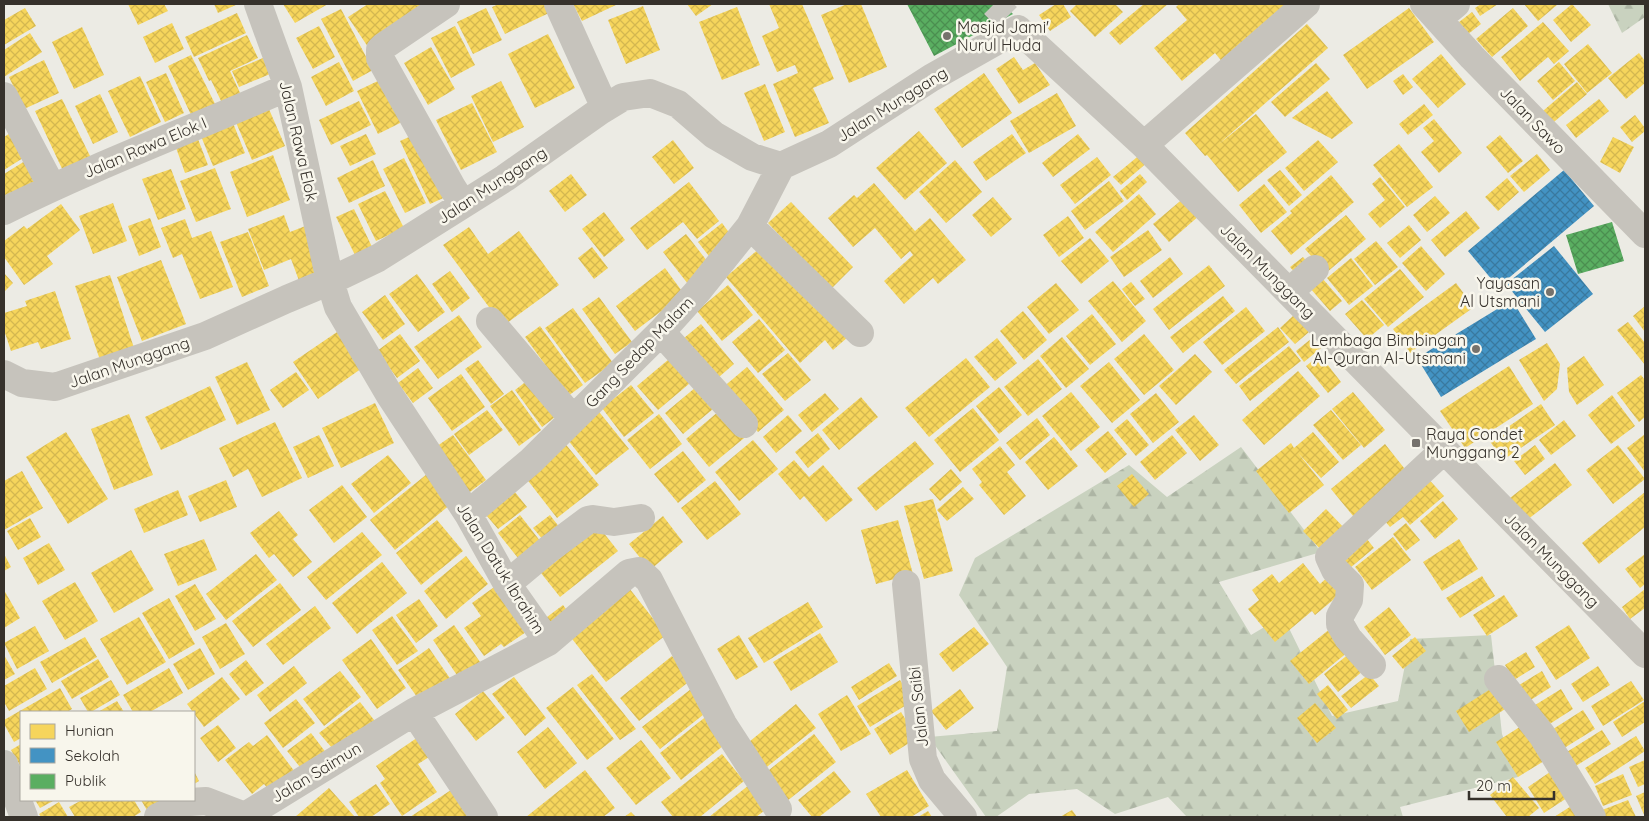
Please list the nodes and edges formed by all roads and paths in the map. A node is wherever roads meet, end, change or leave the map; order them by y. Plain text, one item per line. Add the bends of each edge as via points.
1 (258, 4) edge
2 (446, 4) edge
3 (558, 4) edge
4 (1306, 4) edge
5 (1439, 9) edge
6 (288, 87) junction
7 (4, 96) edge
8 (605, 108) junction
9 (1144, 145) junction
10 (780, 166) junction
11 (52, 187) junction
12 (463, 204) junction
13 (4, 211) edge
14 (750, 226) junction
15 (1645, 234) edge
16 (1315, 269) dead end
17 (330, 282) junction
18 (1289, 292) junction
19 (490, 321) dead end
20 (661, 332) junction
21 (860, 333) dead end
22 (4, 374) edge
23 (573, 419) junction
24 (744, 424) dead end
25 (1444, 450) junction
26 (468, 514) junction
27 (641, 518) dead end
28 (507, 584) junction
29 (906, 584) dead end
30 (548, 642) junction
31 (1645, 654) edge
32 (1372, 665) dead end
33 (1498, 678) dead end
34 (414, 712) junction
35 (4, 764) edge
36 (778, 809) dead end
37 (245, 816) edge
38 (24, 817) edge
39 (158, 817) edge
40 (484, 817) edge
41 (963, 817) edge
42 (1592, 817) edge

1 - 6 street, Jalan Rawa Elok
2 - 12 street via 384,46 380,58
3 - 8 street
4 - 9 street
5 - 15 street, Jalan Sawo via 1472,58
6 - 11 street, Jalan Rawa Elok I
6 - 17 street, Jalan Rawa Elok
7 - 11 street
8 - 10 street, Jalan Munggang via 623,97 650,93 678,104 714,135 752,157
8 - 12 street, Jalan Munggang
9 - 10 street, Jalan Munggang via 1012,23 829,144
9 - 18 street, Jalan Munggang
10 - 14 street, Gang Sedap Malam
11 - 13 street, Jalan Rawa Elok I
12 - 17 street, Jalan Munggang via 378,258
14 - 20 street, Gang Sedap Malam
14 - 21 street
16 - 18 street
17 - 22 street, Jalan Munggang via 205,336 55,387 22,383
17 - 26 street, Jalan Datuk Ibrahim via 338,307 389,394
18 - 25 street, Jalan Munggang
19 - 23 street
20 - 23 street, Gang Sedap Malam
20 - 24 street
23 - 26 street, Gang Sedap Malam via 531,461
25 - 31 street, Jalan Munggang
25 - 32 street via 1329,556 1334,570 1350,585 1350,600 1340,616 1340,624
26 - 28 street, Jalan Datuk Ibrahim
27 - 28 street via 614,522 588,520
28 - 30 street, Jalan Datuk Ibrahim
29 - 41 street, Jalan Saibi via 923,759 932,780
30 - 34 street, Jalan Datuk Ibrahim
30 - 36 street via 629,573 643,573 723,724
33 - 42 street via 1542,735
34 - 37 street, Jalan Saimun
34 - 40 street
35 - 38 street
37 - 39 street, Jalan Saimun via 206,802 190,802

